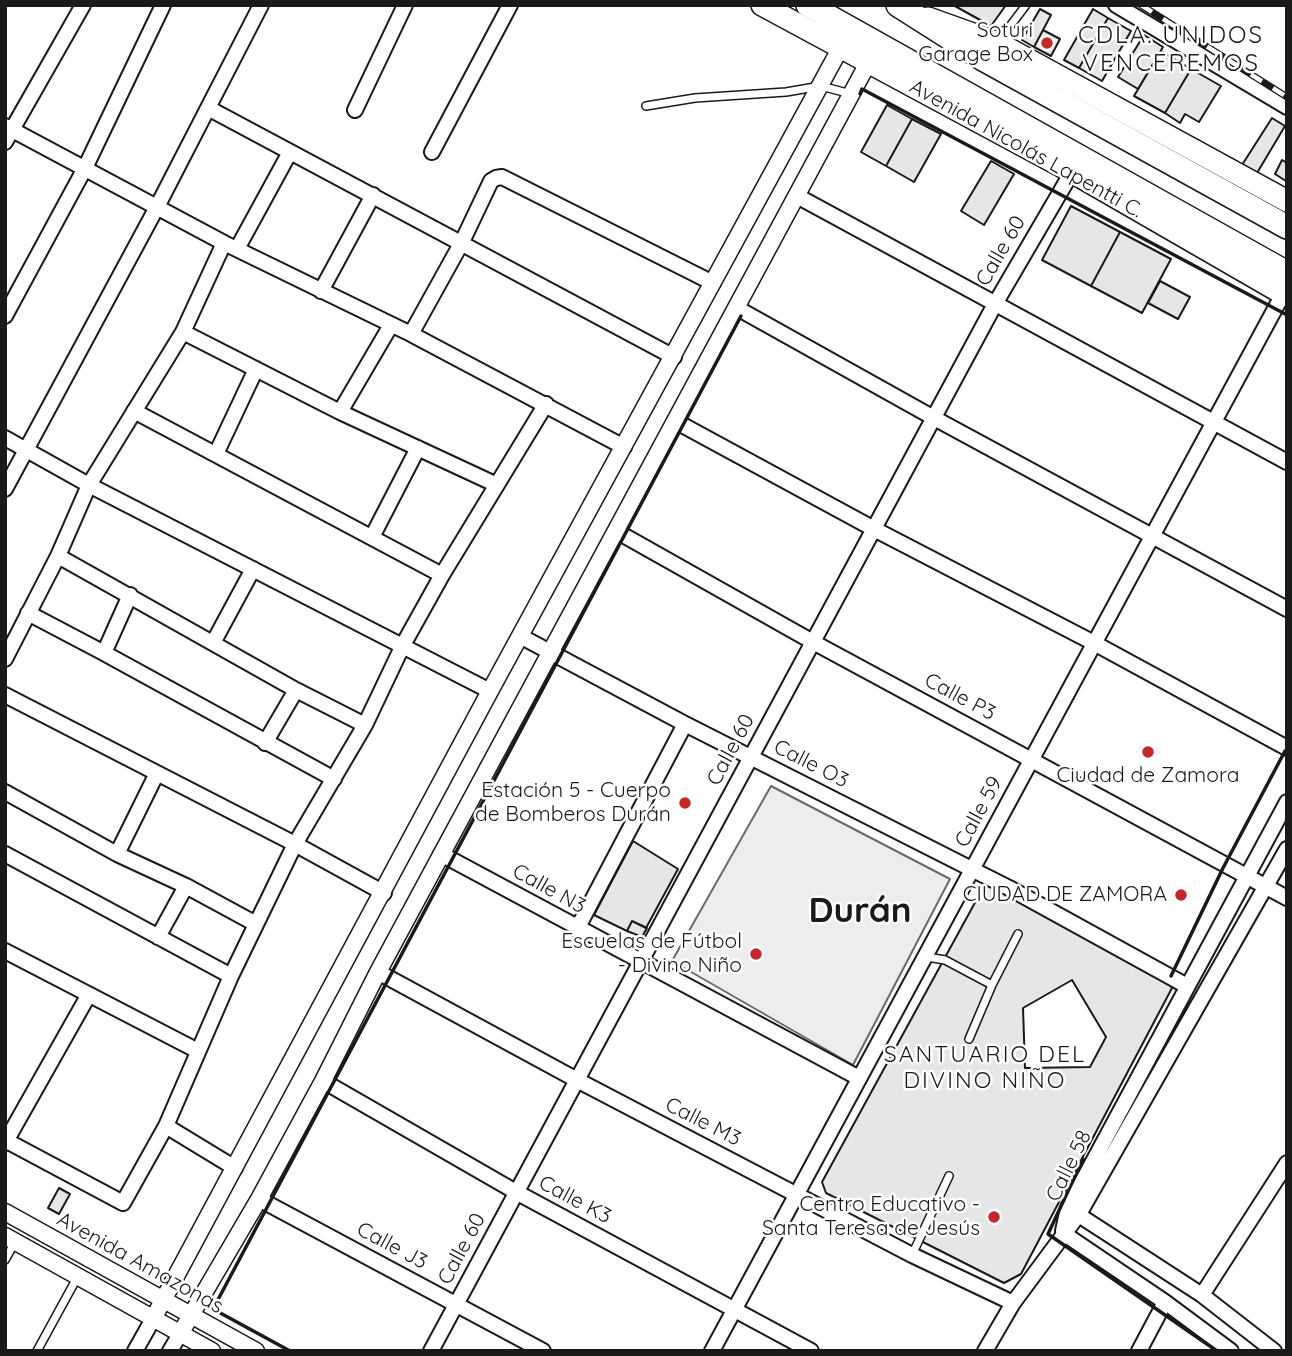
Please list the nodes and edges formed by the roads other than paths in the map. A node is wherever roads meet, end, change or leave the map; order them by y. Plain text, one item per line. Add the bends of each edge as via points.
1 (83, 5) edge
2 (163, 5) edge
3 (261, 5) edge
4 (405, 5) edge
5 (510, 5) edge
6 (762, 5) edge
7 (808, 5) edge
8 (1026, 5) edge
9 (1116, 5) edge
10 (904, 9) edge
11 (998, 43) junction
12 (841, 47) junction
13 (868, 63) junction
14 (821, 86) junction
15 (851, 95) junction
16 (646, 106) dead end
17 (1287, 107) edge
18 (208, 108) junction
19 (355, 110) dead end
20 (7, 132) edge
21 (290, 152) junction
22 (432, 152) dead end
23 (85, 168) junction
24 (1072, 172) junction
25 (373, 195) junction
26 (797, 196) junction
27 (1287, 201) edge
28 (157, 207) junction
29 (1287, 227) edge
30 (462, 242) junction
31 (231, 246) junction
32 (713, 283) junction
33 (1286, 288) edge
34 (321, 291) junction
35 (995, 304) junction
36 (737, 308) junction
37 (5, 316) edge
38 (391, 325) junction
39 (183, 331) junction
40 (411, 334) junction
41 (674, 357) junction
42 (256, 369) junction
43 (546, 404) junction
44 (134, 411) junction
45 (340, 412) junction
46 (934, 418) junction
47 (675, 421) junction
48 (1213, 422) junction
49 (5, 438) edge
50 (624, 447) junction
51 (418, 448) junction
52 (27, 450) junction
53 (216, 454) junction
54 (1287, 461) edge
55 (89, 485) junction
56 (497, 485) junction
57 (5, 489) edge
58 (874, 529) junction
59 (616, 531) junction
60 (1152, 536) junction
61 (372, 537) junction
62 (58, 556) junction
63 (253, 569) junction
64 (442, 575) junction
65 (130, 595) junction
66 (1287, 609) edge
67 (28, 613) junction
68 (520, 636) junction
69 (813, 642) junction
70 (213, 643) junction
71 (1094, 643) junction
72 (403, 645) junction
73 (552, 652) junction
74 (104, 653) junction
75 (5, 659) edge
76 (296, 690) junction
77 (491, 691) junction
78 (5, 695) edge
79 (685, 724) junction
80 (365, 725) junction
81 (265, 743) junction
82 (1287, 748) edge
83 (751, 757) junction
84 (1031, 759) junction
85 (157, 773) junction
86 (334, 779) junction
87 (5, 792) edge
88 (1287, 802) edge
89 (295, 844) junction
90 (1287, 849) edge
91 (5, 854) edge
92 (117, 854) junction
93 (441, 854) junction
94 (972, 869) junction
95 (1247, 877) junction
96 (186, 886) junction
97 (1266, 886) junction
98 (384, 892) junction
99 (1287, 898) edge
100 (256, 923) junction
101 (577, 929) junction
102 (1018, 934) dead end
103 (158, 937) junction
104 (5, 951) edge
105 (927, 957) junction
106 (641, 961) junction
107 (378, 972) junction
108 (231, 976) junction
109 (992, 985) junction
110 (1187, 986) junction
111 (88, 996) junction
112 (969, 1039) dead end
113 (198, 1051) junction
114 (859, 1078) junction
115 (577, 1080) junction
116 (323, 1081) junction
117 (166, 1126) junction
118 (6, 1141) edge
119 (1287, 1163) edge
120 (235, 1168) junction
121 (949, 1176) dead end
122 (516, 1192) junction
123 (796, 1195) junction
124 (259, 1199) junction
125 (1073, 1211) junction
126 (5, 1212) edge
127 (1063, 1233) junction
128 (10, 1238) edge
129 (912, 1255) junction
130 (5, 1260) edge
131 (78, 1276) junction
132 (1202, 1295) junction
133 (164, 1301) junction
134 (1165, 1302) junction
135 (1013, 1303) junction
136 (456, 1304) junction
137 (734, 1309) junction
138 (191, 1316) junction
139 (153, 1319) junction
140 (180, 1334) junction
141 (37, 1351) edge
142 (135, 1351) edge
143 (170, 1351) edge
144 (212, 1351) edge
145 (256, 1351) edge
146 (431, 1351) edge
147 (543, 1351) edge
148 (712, 1351) edge
149 (811, 1351) edge
150 (985, 1351) edge
151 (1139, 1351) edge
152 (1231, 1351) edge
153 (1274, 1351) edge

1 - 20 street
2 - 23 street
3 - 18 street
4 - 19 street
5 - 22 street
6 - 12 main road, Avenida Nicolás Lapentti C.
7 - 33 highway, Avenida Nicolás Lapentti C.
8 - 11 lane
9 - 17 street
10 - 11 main road
10 - 29 highway via 983,59
11 - 27 main road
12 - 13 main road, Avenida Nicolás Lapentti C.
12 - 14 street
13 - 15 street
13 - 24 main road, Avenida Nicolás Lapentti C.
14 - 15 lane
14 - 16 lane
14 - 32 street
15 - 26 street
18 - 21 street
18 - 28 street
20 - 23 street
21 - 25 street
21 - 31 street
23 - 28 street
23 - 37 street
24 - 33 main road, Avenida Nicolás Lapentti C.
24 - 35 street, Calle 60
25 - 30 street
25 - 34 street
26 - 35 street
26 - 36 street
28 - 31 street
28 - 52 street
30 - 32 street via 491,181 502,177
30 - 40 street
30 - 41 street
31 - 34 street
31 - 39 street
32 - 41 street
33 - 48 street, Calle 59
34 - 38 street
35 - 46 street, Calle 60
35 - 48 street
36 - 46 street
36 - 47 street
38 - 40 street
38 - 45 street
39 - 42 street
39 - 44 street
40 - 43 street
41 - 50 street
42 - 45 street
42 - 53 street
43 - 50 street
43 - 56 street
44 - 53 street
44 - 55 street
45 - 51 street
46 - 58 street, Calle 60
46 - 60 street
47 - 58 street
47 - 59 street
48 - 54 street
48 - 60 street, Calle 59
49 - 52 street
50 - 68 street
51 - 56 street
51 - 61 street
52 - 55 street
52 - 57 street
53 - 61 street
55 - 62 street
55 - 63 street
56 - 64 street
58 - 69 street, Calle 60
58 - 71 street
59 - 69 street, Calle P3
59 - 73 street
60 - 66 street
60 - 71 street, Calle 59
61 - 64 street
62 - 65 street
62 - 67 street
63 - 70 street
63 - 72 street
64 - 72 street
65 - 70 street
65 - 74 street
67 - 74 street
67 - 75 street
68 - 73 street, Calle O3
68 - 77 street
69 - 83 street, Calle 60
69 - 84 street, Calle P3
70 - 76 street
71 - 82 street
71 - 84 street, Calle 59
72 - 77 street
72 - 80 street
73 - 79 street, Calle O3
73 - 93 street
74 - 81 street
76 - 80 street
76 - 81 street
77 - 98 street
78 - 85 street
79 - 83 street, Calle O3
79 - 101 street
80 - 86 street
81 - 86 street
83 - 94 street, Calle O3
83 - 106 street, Calle 60
84 - 94 street, Calle 59
84 - 95 street, Calle P3
85 - 89 street
85 - 92 street
86 - 89 street
87 - 92 street
88 - 95 street, Calle 58
89 - 98 street
89 - 100 street
90 - 97 street, Calle 58
91 - 103 street
92 - 96 street
93 - 101 street, Calle N3
93 - 107 street
94 - 105 street, Calle 59
94 - 110 street, Calle O3
95 - 97 street, Calle P3
95 - 110 street, Calle 58
96 - 100 street
96 - 103 street
97 - 99 street, Calle P3
97 - 125 street, Calle 58 via 1144,1103
98 - 120 street
100 - 108 street
101 - 106 street, Calle N3
102 - 109 lane
103 - 108 street
104 - 111 street
105 - 109 lane via 944,960
105 - 114 street, Calle 59
106 - 114 street, Calle N3
106 - 115 street, Calle 60
107 - 115 street, Calle M3
107 - 116 street
108 - 113 street
109 - 112 lane
110 - 125 street, Calle 58
111 - 113 street
111 - 118 street
113 - 117 street
114 - 123 street, Calle 59
115 - 122 street, Calle 60
115 - 123 street, Calle M3
116 - 122 street, Calle K3
116 - 124 street
117 - 118 street via 123,1203
117 - 120 street
119 - 132 street
120 - 133 street
121 - 129 lane
122 - 136 street, Calle 60
122 - 137 street, Calle K3
123 - 129 street, Calle M3
123 - 137 street, Calle 59
124 - 136 street, Calle J3
124 - 138 street
125 - 127 street, Calle 58
125 - 132 street
126 - 133 street, Avenida Amazonas
127 - 134 street
127 - 135 street
128 - 130 lane
128 - 131 street, Avenida Amazonas
129 - 135 street, Calle M3
131 - 139 street, Avenida Amazonas
131 - 141 lane
132 - 153 street
133 - 138 street, Avenida Amazonas
133 - 139 street
134 - 151 street
134 - 152 street
135 - 150 street
136 - 146 street, Calle 60
136 - 147 street, Calle J3
137 - 148 street, Calle 59
137 - 149 street, Calle K3
138 - 140 street
138 - 145 street, Avenida Amazonas
139 - 140 street, Avenida Amazonas
139 - 142 street
140 - 143 street
140 - 144 street, Avenida Amazonas

